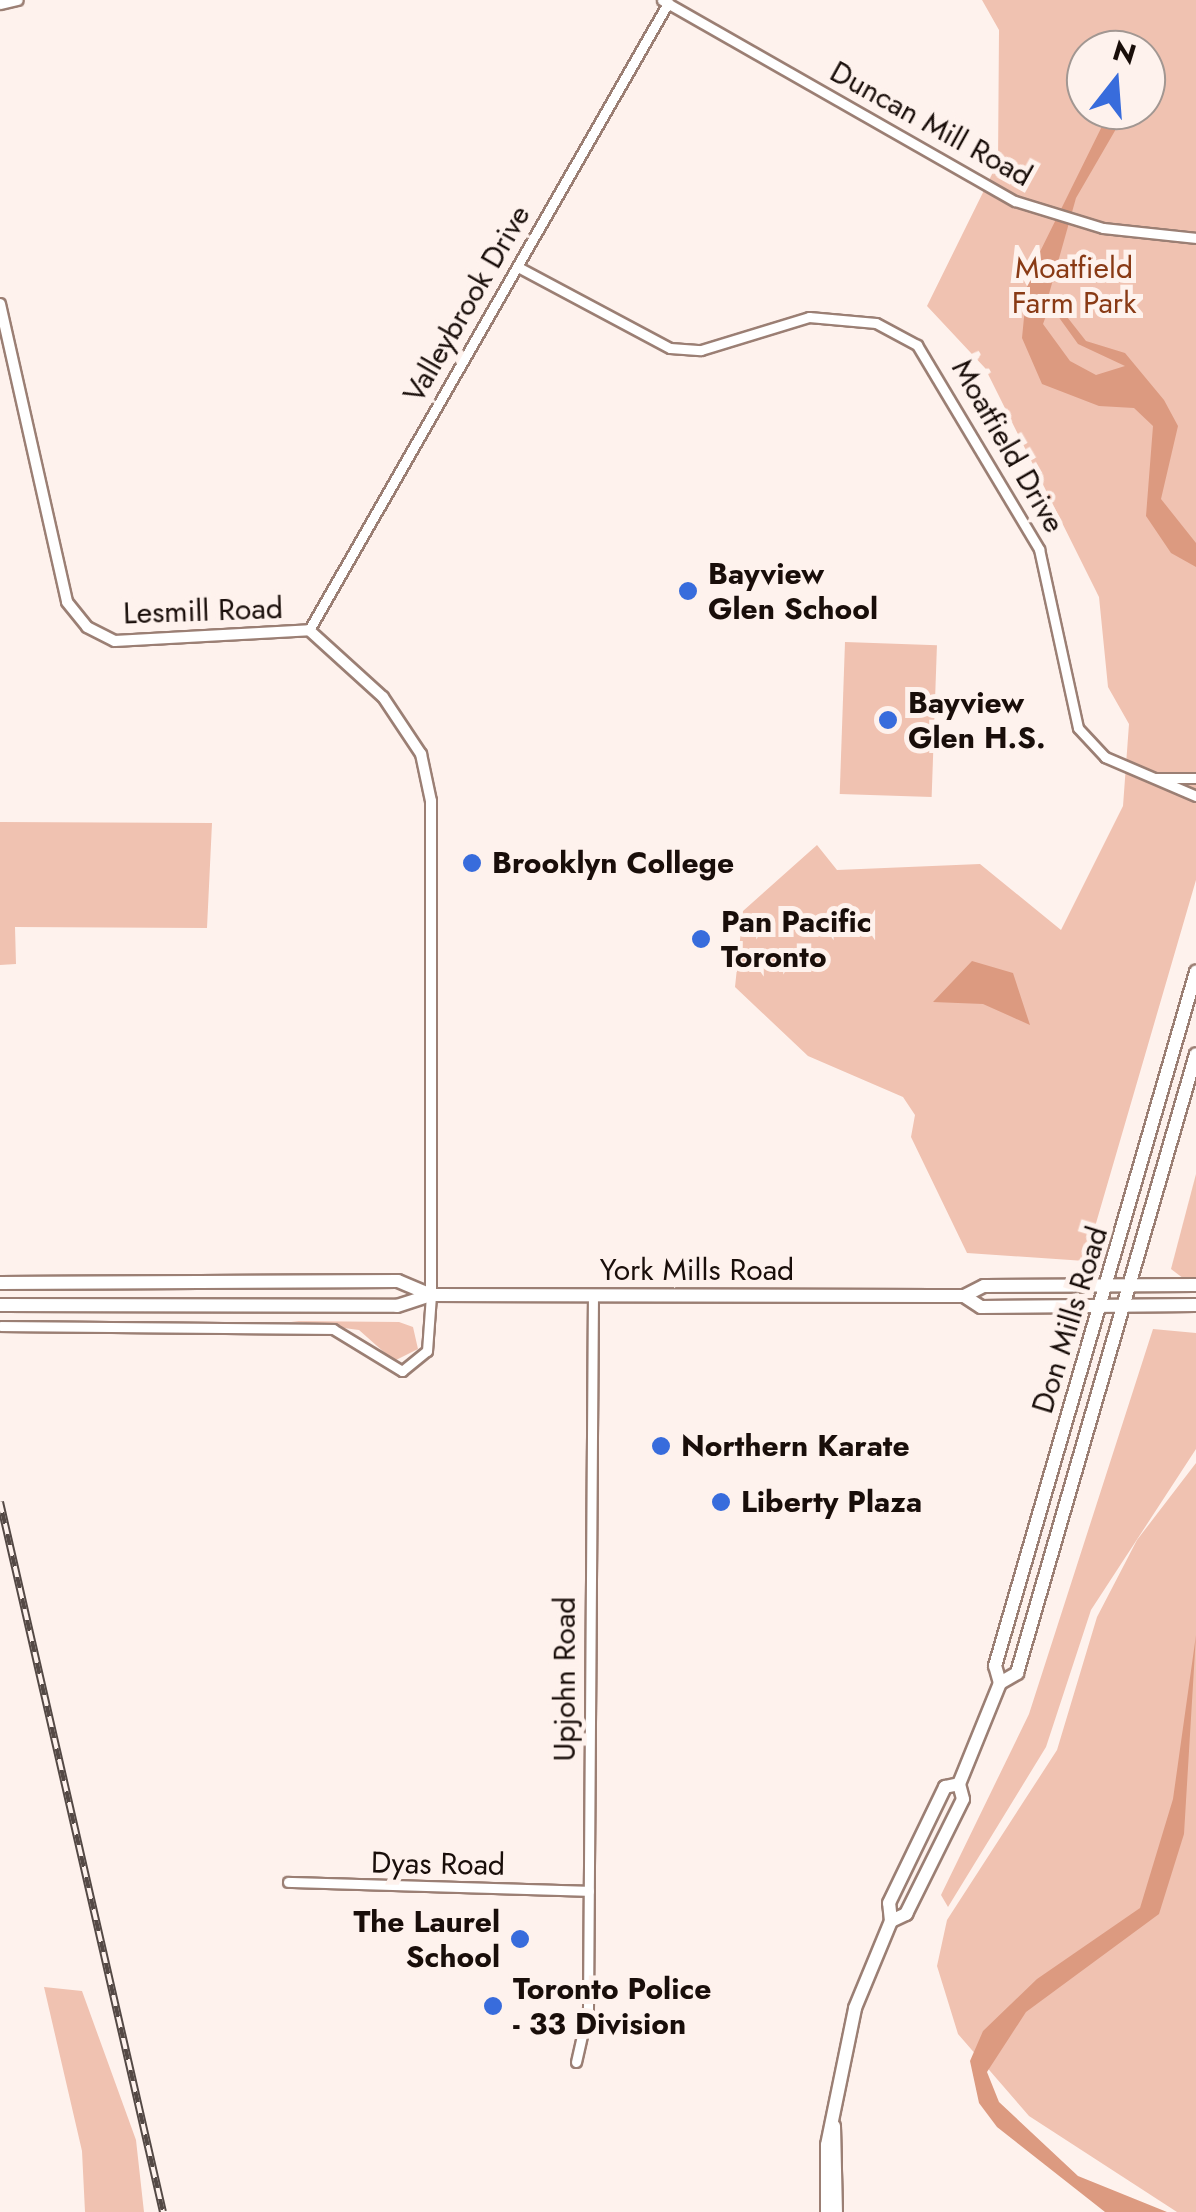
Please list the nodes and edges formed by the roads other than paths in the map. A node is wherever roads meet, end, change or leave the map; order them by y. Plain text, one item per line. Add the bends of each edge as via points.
1 (18, 0) edge
2 (665, 2) edge
3 (0, 4) edge
4 (1196, 238) edge
5 (518, 267) junction
6 (0, 304) edge
7 (308, 630) junction
8 (1156, 778) junction
9 (1196, 778) edge
10 (1196, 796) edge
11 (1196, 972) edge
12 (1196, 1054) edge
13 (0, 1283) edge
14 (1107, 1284) junction
15 (1130, 1285) junction
16 (1196, 1285) edge
17 (431, 1295) junction
18 (593, 1295) junction
19 (964, 1296) junction
20 (0, 1305) edge
21 (1196, 1305) edge
22 (1100, 1306) junction
23 (1124, 1306) junction
24 (1, 1326) edge
25 (1047, 1487) junction
26 (1070, 1497) junction
27 (1012, 1606) junction
28 (1035, 1612) junction
29 (1000, 1683) junction
30 (959, 1784) junction
31 (288, 1882) dead end
32 (589, 1891) junction
33 (891, 1922) junction
34 (576, 2062) dead end
35 (834, 2124) junction
36 (827, 2212) edge
37 (836, 2212) edge

1 - 3 street
2 - 4 street, Duncan Mill Road via 1015,201 1103,228
2 - 5 street, Valleybrook Drive
5 - 7 street, Valleybrook Drive
5 - 8 street, Moatfield Drive via 670,348 712,347 809,317 876,323 917,345 1049,573 1073,720 1104,757
6 - 7 street, Lesmill Road via 67,602 87,628 115,640
7 - 17 street, Lesmill Road via 400,716 428,776
8 - 9 street, Moatfield Drive
8 - 10 street, Moatfield Drive
11 - 14 main road, Don Mills Road
12 - 15 main road, Don Mills Road
13 - 17 main road, York Mills Road via 398,1281
14 - 15 main road, York Mills Road
14 - 19 main road, York Mills Road via 984,1286
14 - 22 main road, Don Mills Road
15 - 16 main road, York Mills Road
15 - 23 main road, Don Mills Road
17 - 18 main road, York Mills Road
17 - 20 main road, York Mills Road via 397,1306
17 - 24 street via 427,1351 402,1372 333,1329
18 - 19 main road, York Mills Road
18 - 32 street, Upjohn Road
19 - 22 main road, York Mills Road via 981,1306
21 - 23 main road, York Mills Road
22 - 23 main road, York Mills Road
22 - 25 main road, Don Mills Road
23 - 26 main road, Don Mills Road
25 - 26 main road
25 - 27 main road, Don Mills Road
26 - 28 main road, Don Mills Road
27 - 28 main road
27 - 29 main road, Don Mills Road via 995,1666
28 - 29 main road, Don Mills Road via 1017,1673
29 - 30 main road, Don Mills Road
30 - 33 main road, Don Mills Road via 955,1816 906,1914
30 - 33 main road, Don Mills Road via 945,1788 889,1904
31 - 32 street, Dyas Road
32 - 34 street, Upjohn Road via 588,2009
33 - 35 main road, Don Mills Road via 854,2008
35 - 36 main road, Don Mills Road
35 - 37 main road, Don Mills Road

